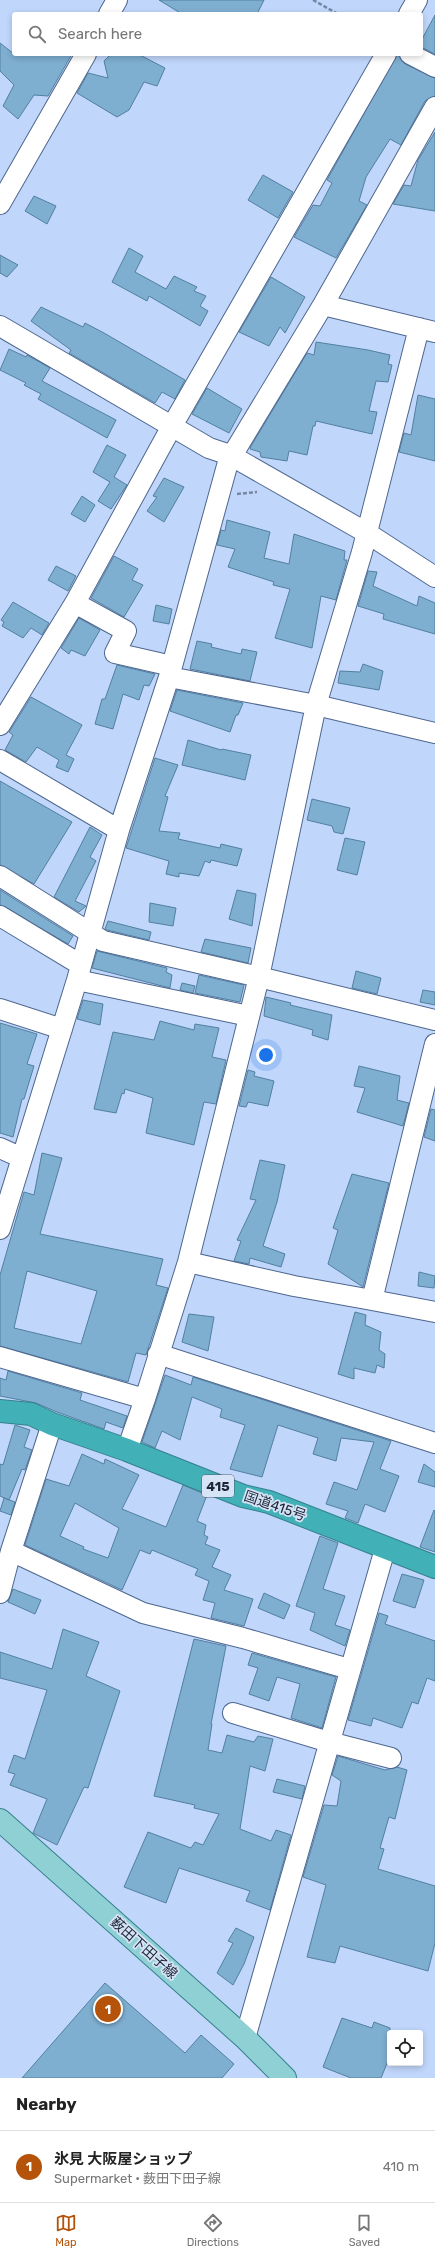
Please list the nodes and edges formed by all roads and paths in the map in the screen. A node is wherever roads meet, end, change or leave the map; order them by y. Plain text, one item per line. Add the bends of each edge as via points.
1 (117, 0) edge
2 (313, 0) edge
3 (417, 0) edge
4 (110, 12) edge
5 (334, 12) edge
6 (410, 12) edge
7 (85, 56) edge
8 (385, 56) edge
9 (414, 56) edge
10 (435, 67) edge
11 (435, 108) edge
12 (0, 204) edge
13 (322, 305) junction
14 (0, 326) edge
15 (427, 330) edge
16 (172, 426) junction
17 (230, 456) junction
18 (263, 495) dead end
19 (220, 497) junction
20 (367, 532) junction
21 (435, 577) edge
22 (75, 603) junction
23 (170, 671) junction
24 (316, 705) junction
25 (0, 725) edge
26 (435, 732) edge
27 (0, 760) edge
28 (119, 830) junction
29 (0, 876) edge
30 (0, 916) edge
31 (90, 931) junction
32 (79, 972) junction
33 (260, 977) junction
34 (0, 1009) edge
35 (249, 1016) junction
36 (435, 1020) edge
37 (62, 1029) junction
38 (435, 1044) edge
39 (0, 1148) edge
40 (22, 1158) junction
41 (0, 1229) edge
42 (188, 1262) junction
43 (372, 1300) junction
44 (435, 1312) edge
45 (158, 1354) junction
46 (0, 1357) edge
47 (145, 1399) junction
48 (0, 1411) edge
49 (52, 1424) junction
50 (435, 1443) edge
51 (127, 1450) junction
52 (385, 1549) junction
53 (11, 1551) junction
54 (435, 1567) edge
55 (0, 1593) edge
56 (349, 1669) junction
57 (232, 1713) dead end
58 (329, 1742) junction
59 (391, 1758) dead end
60 (0, 1820) edge
61 (245, 2038) junction
62 (285, 2078) edge

1 - 4 street
2 - 5 path
3 - 6 street
7 - 12 street
8 - 16 street
9 - 10 street
11 - 13 street
13 - 15 street
13 - 17 street
14 - 16 street
15 - 20 street
16 - 17 street via 209,448
16 - 22 street
17 - 19 street
17 - 20 street
18 - 19 path via 256,491
19 - 23 street
20 - 21 street
20 - 24 street
22 - 23 street via 126,631 115,653
22 - 25 street
23 - 24 street
23 - 28 street
24 - 26 street
24 - 33 street
27 - 28 street
28 - 31 street
29 - 31 street
30 - 32 street
31 - 32 street
31 - 33 street via 103,941
32 - 35 street
32 - 37 street
33 - 35 street
33 - 36 street
34 - 37 street
35 - 42 street
37 - 40 street
38 - 43 street
39 - 40 street
40 - 41 street
42 - 43 street via 294,1286
42 - 45 street
43 - 44 street
45 - 47 street
45 - 50 street
46 - 47 street
47 - 51 street
48 - 49 highway, 国道415号 / 415 via 31,1414
49 - 51 highway, 国道415号 / 415
49 - 53 street
51 - 52 highway, 国道415号 / 415 via 223,1488 269,1502
52 - 54 highway, 国道415号 / 415
52 - 56 street
53 - 55 street
53 - 56 street via 143,1613
56 - 58 street
57 - 58 street
58 - 59 street
58 - 61 street
60 - 61 main road, 薮田下田子線
61 - 62 main road, 薮田下田子線

